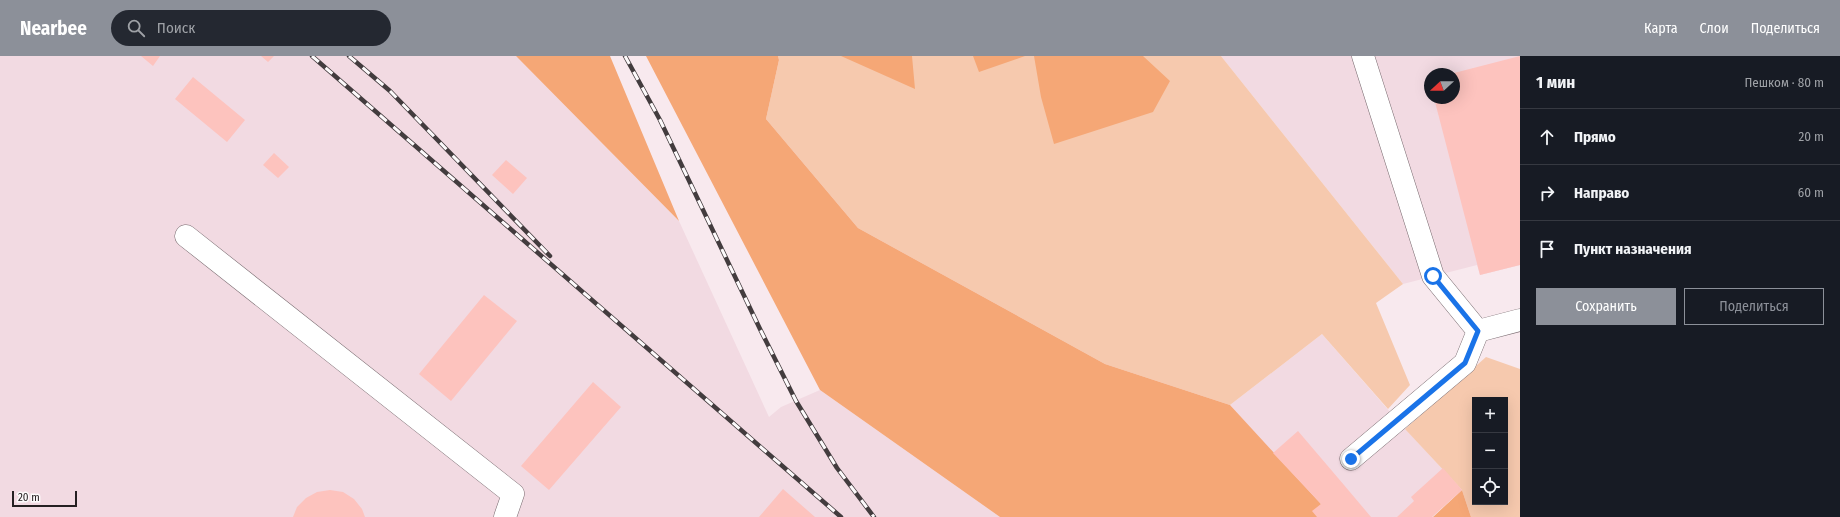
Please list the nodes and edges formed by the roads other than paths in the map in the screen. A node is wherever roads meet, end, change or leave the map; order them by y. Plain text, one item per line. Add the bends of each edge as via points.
1 (1363, 56) edge
2 (186, 236) dead end
3 (1520, 320) edge
4 (1478, 331) junction
5 (1351, 459) dead end
6 (506, 517) edge

1 - 4 lane via 1433,276
2 - 6 lane via 514,494
3 - 4 lane
4 - 5 lane via 1465,363

